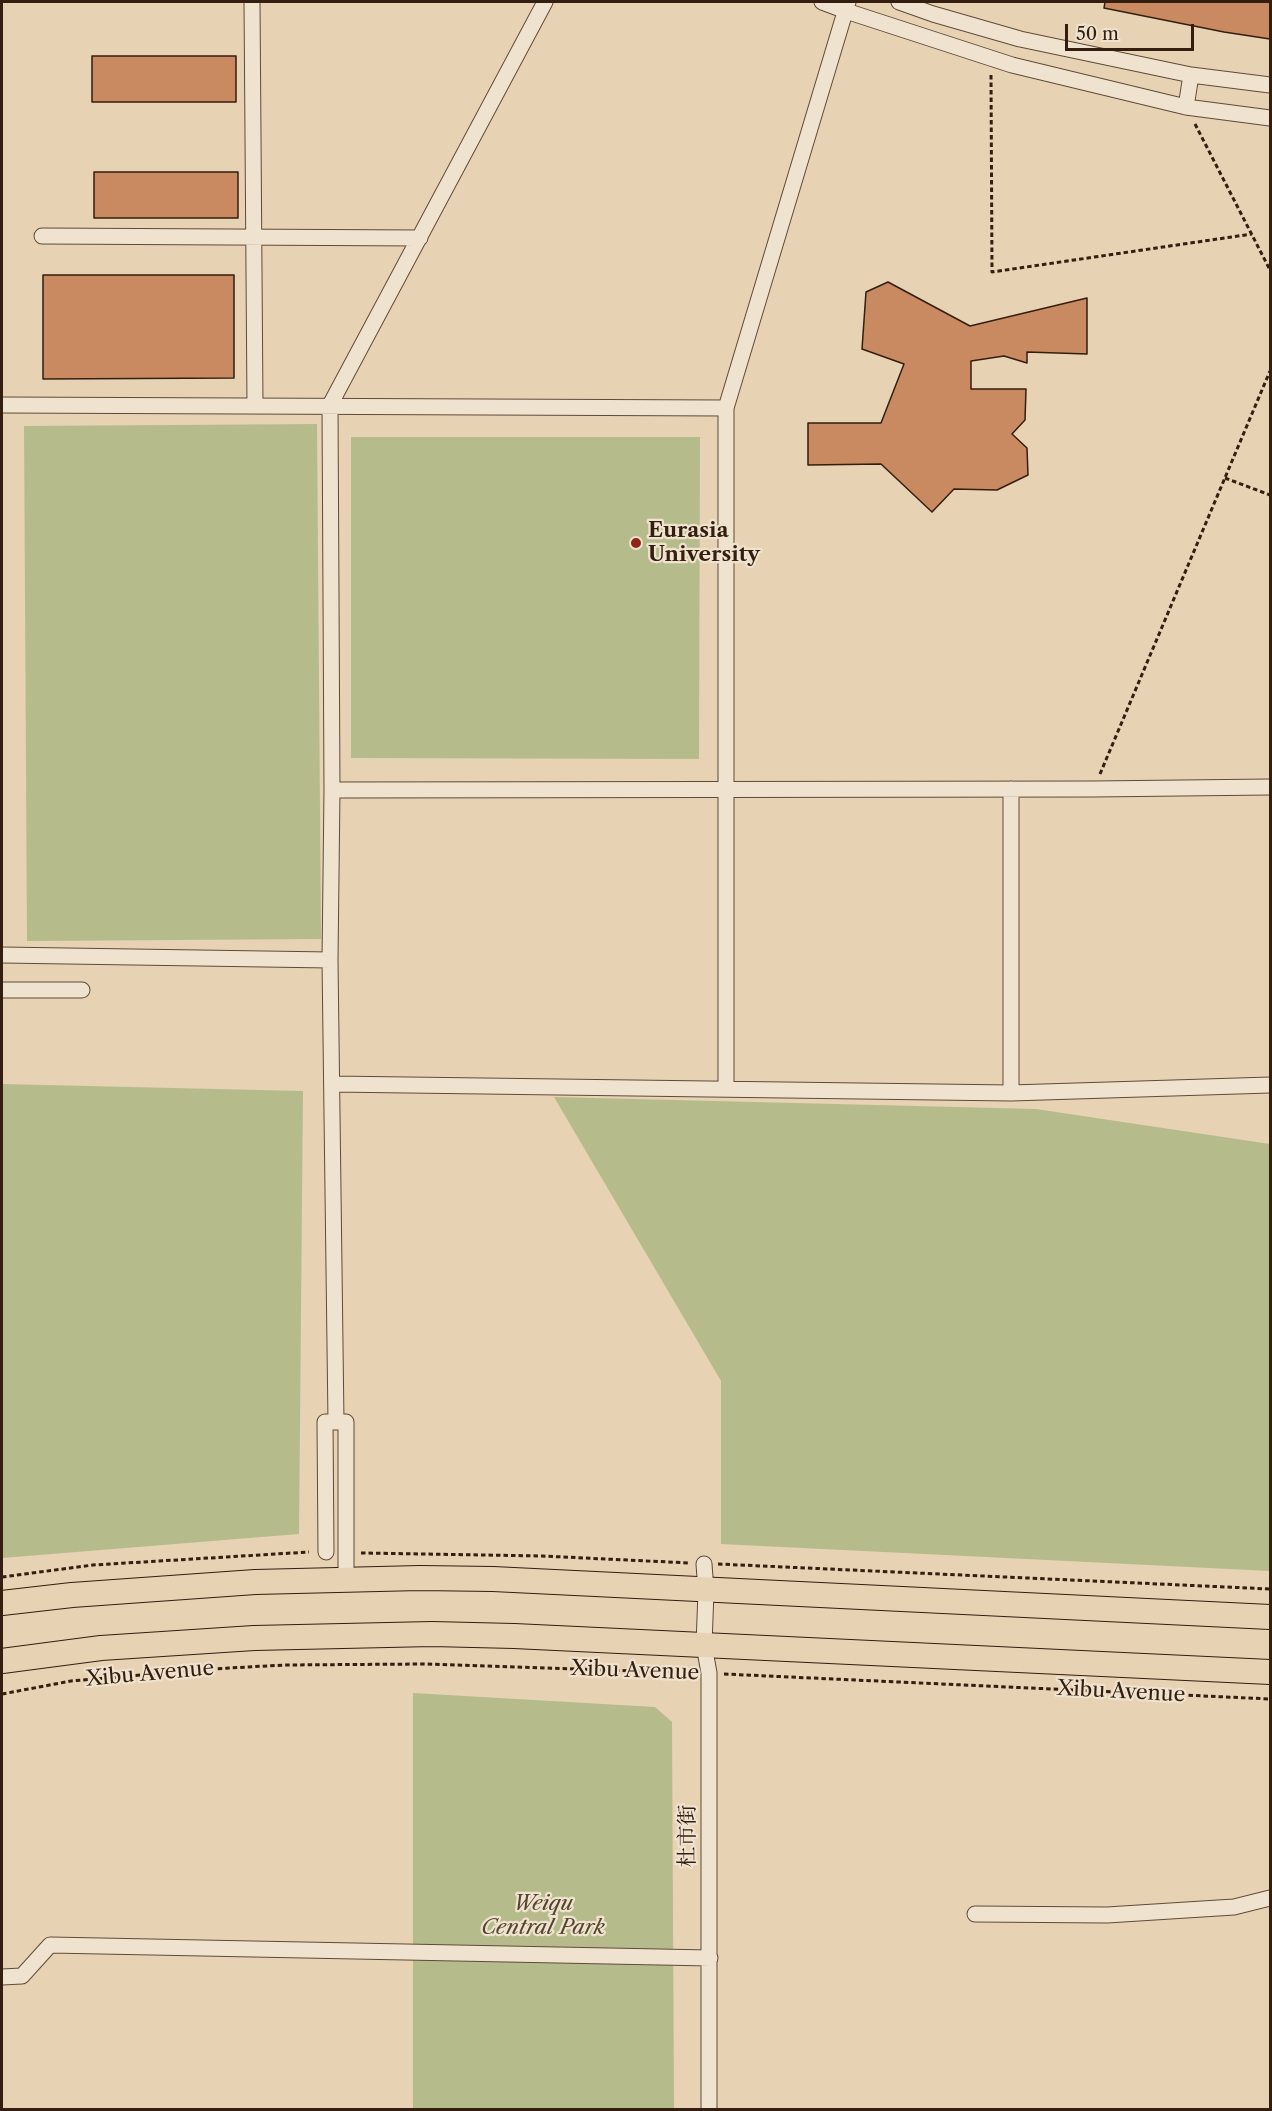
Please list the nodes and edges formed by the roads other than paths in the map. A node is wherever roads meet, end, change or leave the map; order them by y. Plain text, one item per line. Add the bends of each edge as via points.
1 (252, 2) edge
2 (545, 2) edge
3 (822, 2) edge
4 (899, 2) edge
5 (847, 6) edge
6 (1020, 39) junction
7 (1012, 65) junction
8 (1191, 75) junction
9 (1270, 86) edge
10 (1186, 107) junction
11 (1270, 118) edge
12 (42, 236) dead end
13 (253, 237) junction
14 (420, 238) junction
15 (2, 405) edge
16 (255, 405) junction
17 (330, 405) junction
18 (726, 408) junction
19 (1270, 787) edge
20 (1011, 789) junction
21 (332, 790) junction
22 (726, 790) junction
23 (2, 955) edge
24 (330, 960) junction
25 (2, 990) edge
26 (82, 990) dead end
27 (332, 1084) junction
28 (1270, 1084) edge
29 (726, 1089) junction
30 (1011, 1093) junction
31 (336, 1422) junction
32 (326, 1552) dead end
33 (704, 1564) dead end
34 (346, 1578) junction
35 (706, 1590) junction
36 (2, 1603) edge
37 (1270, 1617) edge
38 (704, 1645) junction
39 (2, 1661) edge
40 (1270, 1672) edge
41 (1270, 1898) edge
42 (975, 1914) dead end
43 (710, 1958) junction
44 (2, 1977) edge
45 (709, 2109) edge

1 - 13 street
2 - 14 street
3 - 5 street
4 - 6 street
5 - 7 street
5 - 18 street
6 - 7 street
6 - 8 street
7 - 10 street
8 - 9 street
8 - 10 street
10 - 11 street
12 - 13 street
13 - 14 street
13 - 16 street
14 - 17 street
15 - 16 street
16 - 17 street
17 - 18 street
17 - 21 street
18 - 22 street
19 - 20 street
20 - 22 street
20 - 30 street
21 - 22 street
21 - 24 street
22 - 29 street
23 - 24 street
24 - 27 street
25 - 26 street
27 - 29 street
27 - 31 street
28 - 30 street
29 - 30 street
31 - 32 street via 325,1422
31 - 34 street via 346,1422
33 - 35 street, 杜市街
34 - 35 main road via 493,1579
34 - 36 main road via 131,1590
35 - 37 main road
35 - 38 street, 杜市街
38 - 39 main road, Xibu Avenue via 514,1636 349,1635 101,1648
38 - 40 main road, Xibu Avenue
38 - 43 street, 杜市街 via 709,1673
41 - 42 street via 1234,1907 1119,1915
43 - 44 street via 50,1945 22,1976
43 - 45 street, 杜市街

